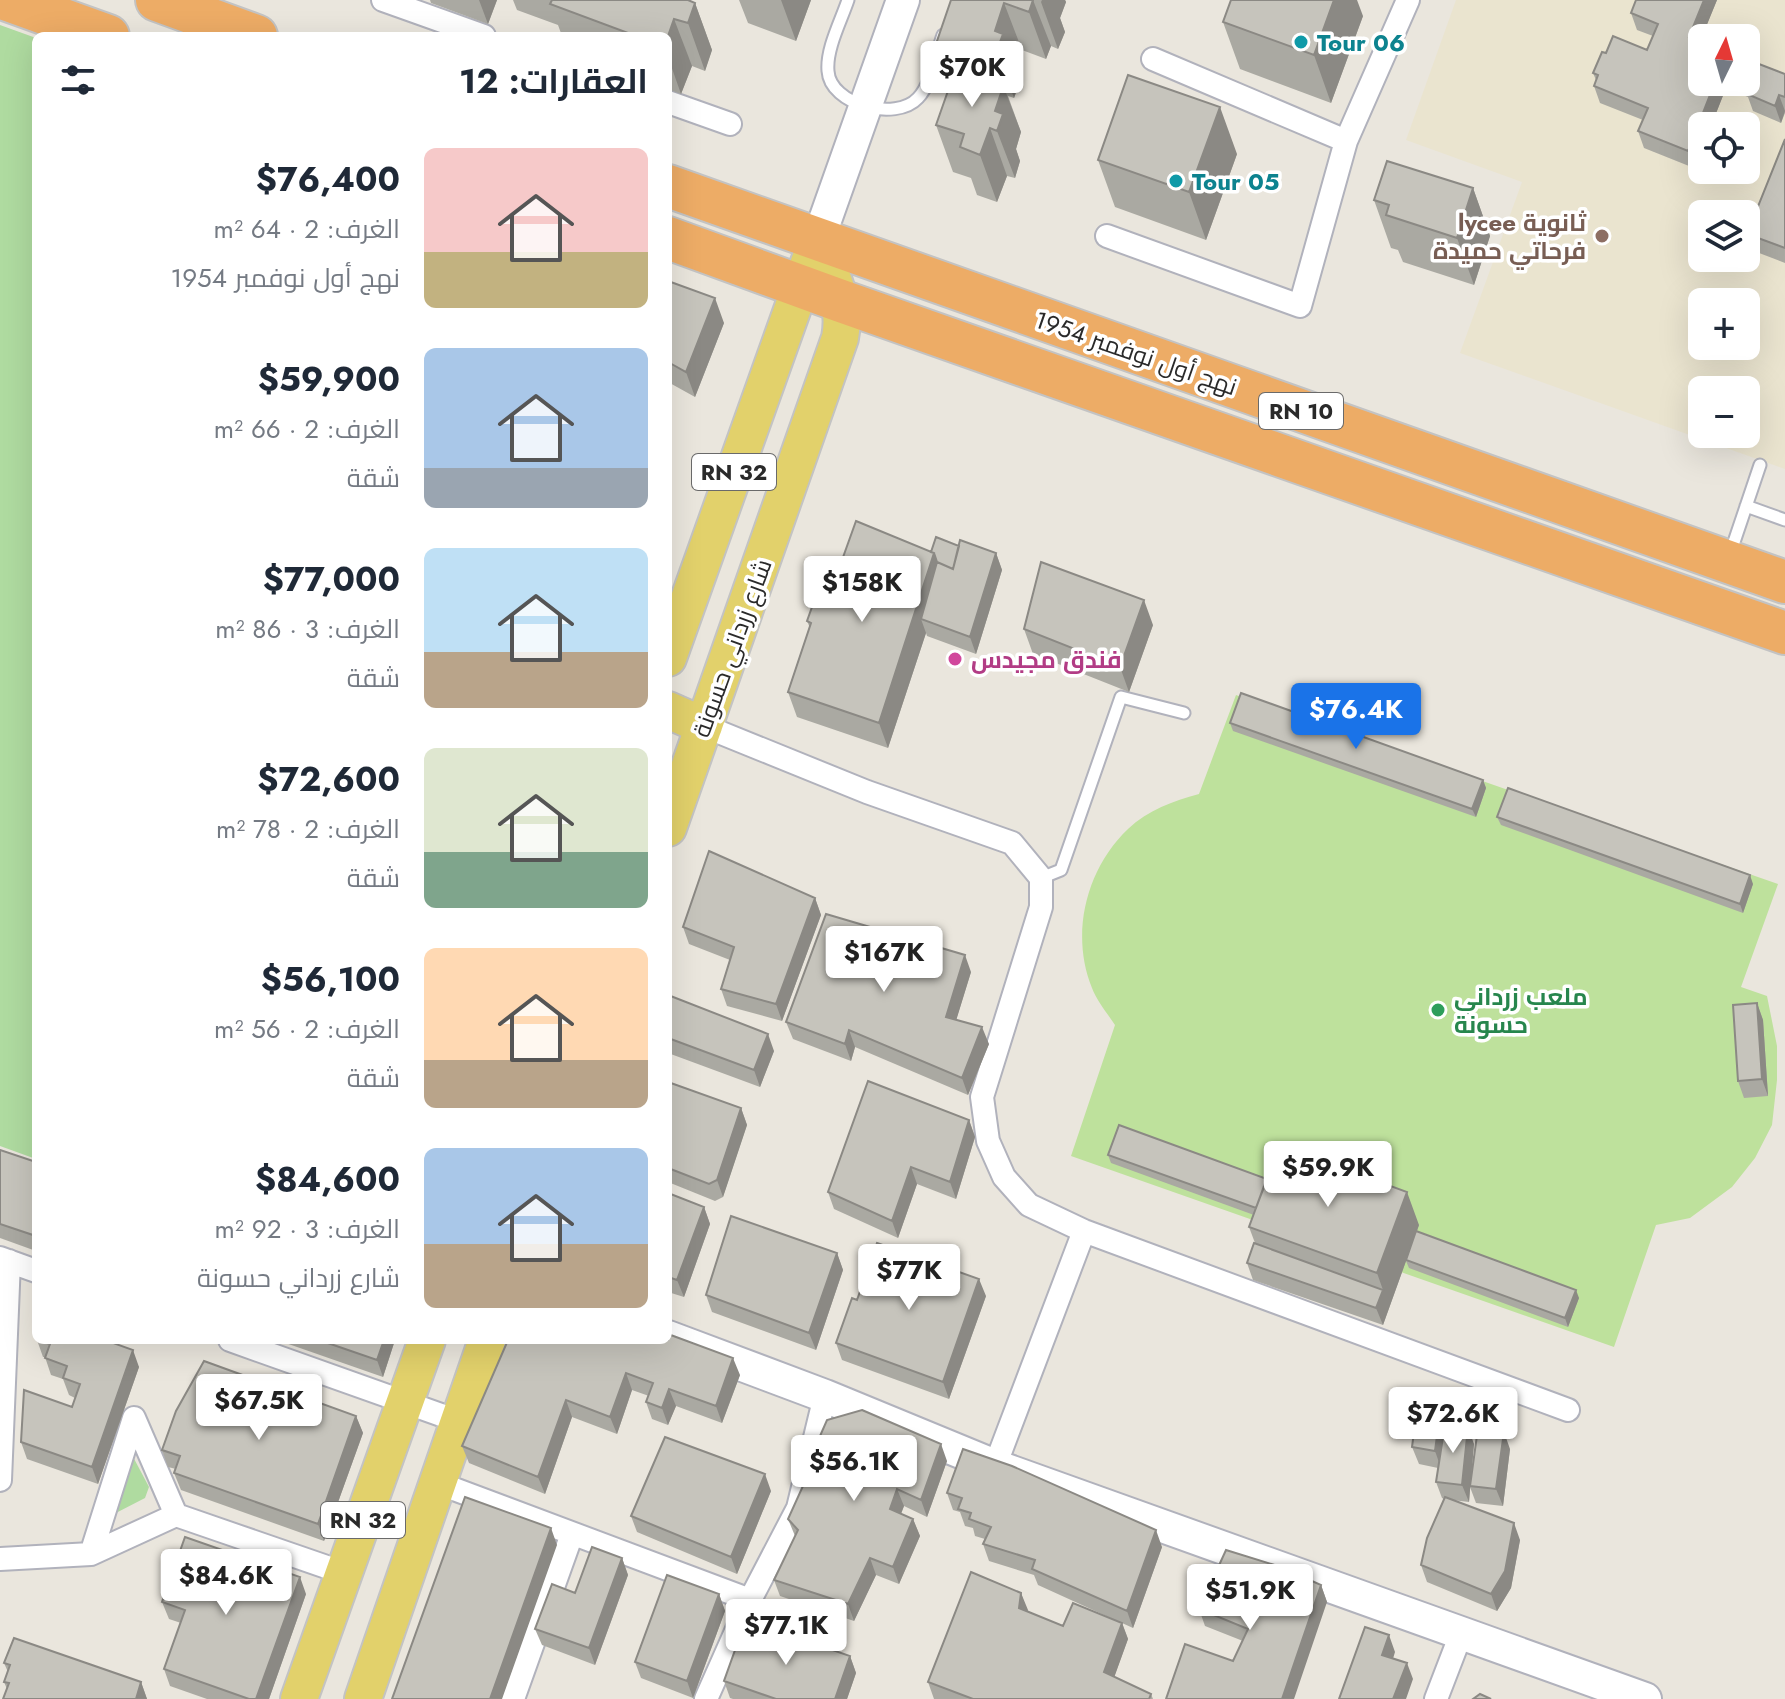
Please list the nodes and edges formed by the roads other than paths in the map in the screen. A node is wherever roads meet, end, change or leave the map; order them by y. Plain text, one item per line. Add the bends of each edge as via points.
1 (8, 0) edge
2 (157, 0) edge
3 (383, 0) edge
4 (848, 0) edge
5 (903, 0) edge
6 (1408, 0) edge
7 (944, 30) edge
8 (97, 32) edge
9 (245, 32) edge
10 (473, 32) edge
11 (1153, 59) dead end
12 (672, 103) edge
13 (867, 106) junction
14 (730, 124) dead end
15 (1346, 141) junction
16 (672, 187) edge
17 (1107, 236) dead end
18 (672, 239) edge
19 (818, 240) junction
20 (800, 286) junction
21 (841, 301) junction
22 (1760, 465) dead end
23 (1746, 506) junction
24 (1785, 520) edge
25 (1785, 582) edge
26 (1720, 585) junction
27 (1785, 633) edge
28 (672, 647) edge
29 (672, 712) edge
30 (1184, 713) dead end
31 (704, 726) junction
32 (672, 817) edge
33 (1041, 878) junction
34 (1084, 1231) junction
35 (5, 1260) edge
36 (32, 1270) edge
37 (672, 1339) edge
38 (241, 1344) edge
39 (426, 1344) edge
40 (486, 1344) edge
41 (825, 1396) junction
42 (405, 1402) junction
43 (1568, 1410) dead end
44 (458, 1421) junction
45 (995, 1466) junction
46 (0, 1480) edge
47 (438, 1483) junction
48 (176, 1515) junction
49 (572, 1534) junction
50 (91, 1554) junction
51 (0, 1559) edge
52 (344, 1573) junction
53 (750, 1600) junction
54 (1461, 1634) junction
55 (299, 1699) edge
56 (363, 1699) edge
57 (513, 1699) edge
58 (707, 1699) edge
59 (1436, 1699) edge
60 (1645, 1699) edge

1 - 8 highway
2 - 9 highway
3 - 10 street
4 - 13 lane via 828,76 843,96
5 - 13 street
6 - 15 street
7 - 13 lane via 918,99 893,111
11 - 15 street
12 - 14 street
13 - 19 street
15 - 17 street via 1300,306
16 - 19 highway, نهج أول نوفمبر 1954 / RN 10
18 - 20 highway, RN 10
19 - 20 main road, RN 32
19 - 21 main road, شارع زرداني حسونة / RN 32
19 - 26 highway, نهج أول نوفمبر 1954 / RN 10
20 - 21 highway, RN 10
20 - 28 main road, RN 32
21 - 26 highway, نهج أول نوفمبر 1954 / RN 10
21 - 31 main road, شارع زرداني حسونة / RN 32 via 843,319 834,360
22 - 23 lane
23 - 24 lane
23 - 26 lane
25 - 26 highway, نهج أول نوفمبر 1954 / RN 10
26 - 27 highway, نهج أول نوفمبر 1954 / RN 10
29 - 31 main road
30 - 33 lane via 1121,697 1061,870
31 - 32 main road, شارع زرداني حسونة / RN 32
31 - 33 street via 1012,843
33 - 34 street via 1041,907 982,1097 988,1141 1004,1177 1029,1205
34 - 43 street
34 - 45 street
35 - 36 street
35 - 46 street
37 - 41 street
38 - 42 street
39 - 42 main road, RN 32
40 - 44 main road, RN 32
41 - 45 street
41 - 53 street via 798,1508
42 - 44 street
42 - 52 main road, RN 32
44 - 47 main road, RN 32
45 - 54 street
47 - 49 street
47 - 56 main road, RN 32
48 - 50 street
48 - 50 street via 134,1418
48 - 52 street
49 - 53 street
49 - 57 street
50 - 51 street
52 - 55 main road, RN 32
53 - 58 street
54 - 59 street
54 - 60 street

